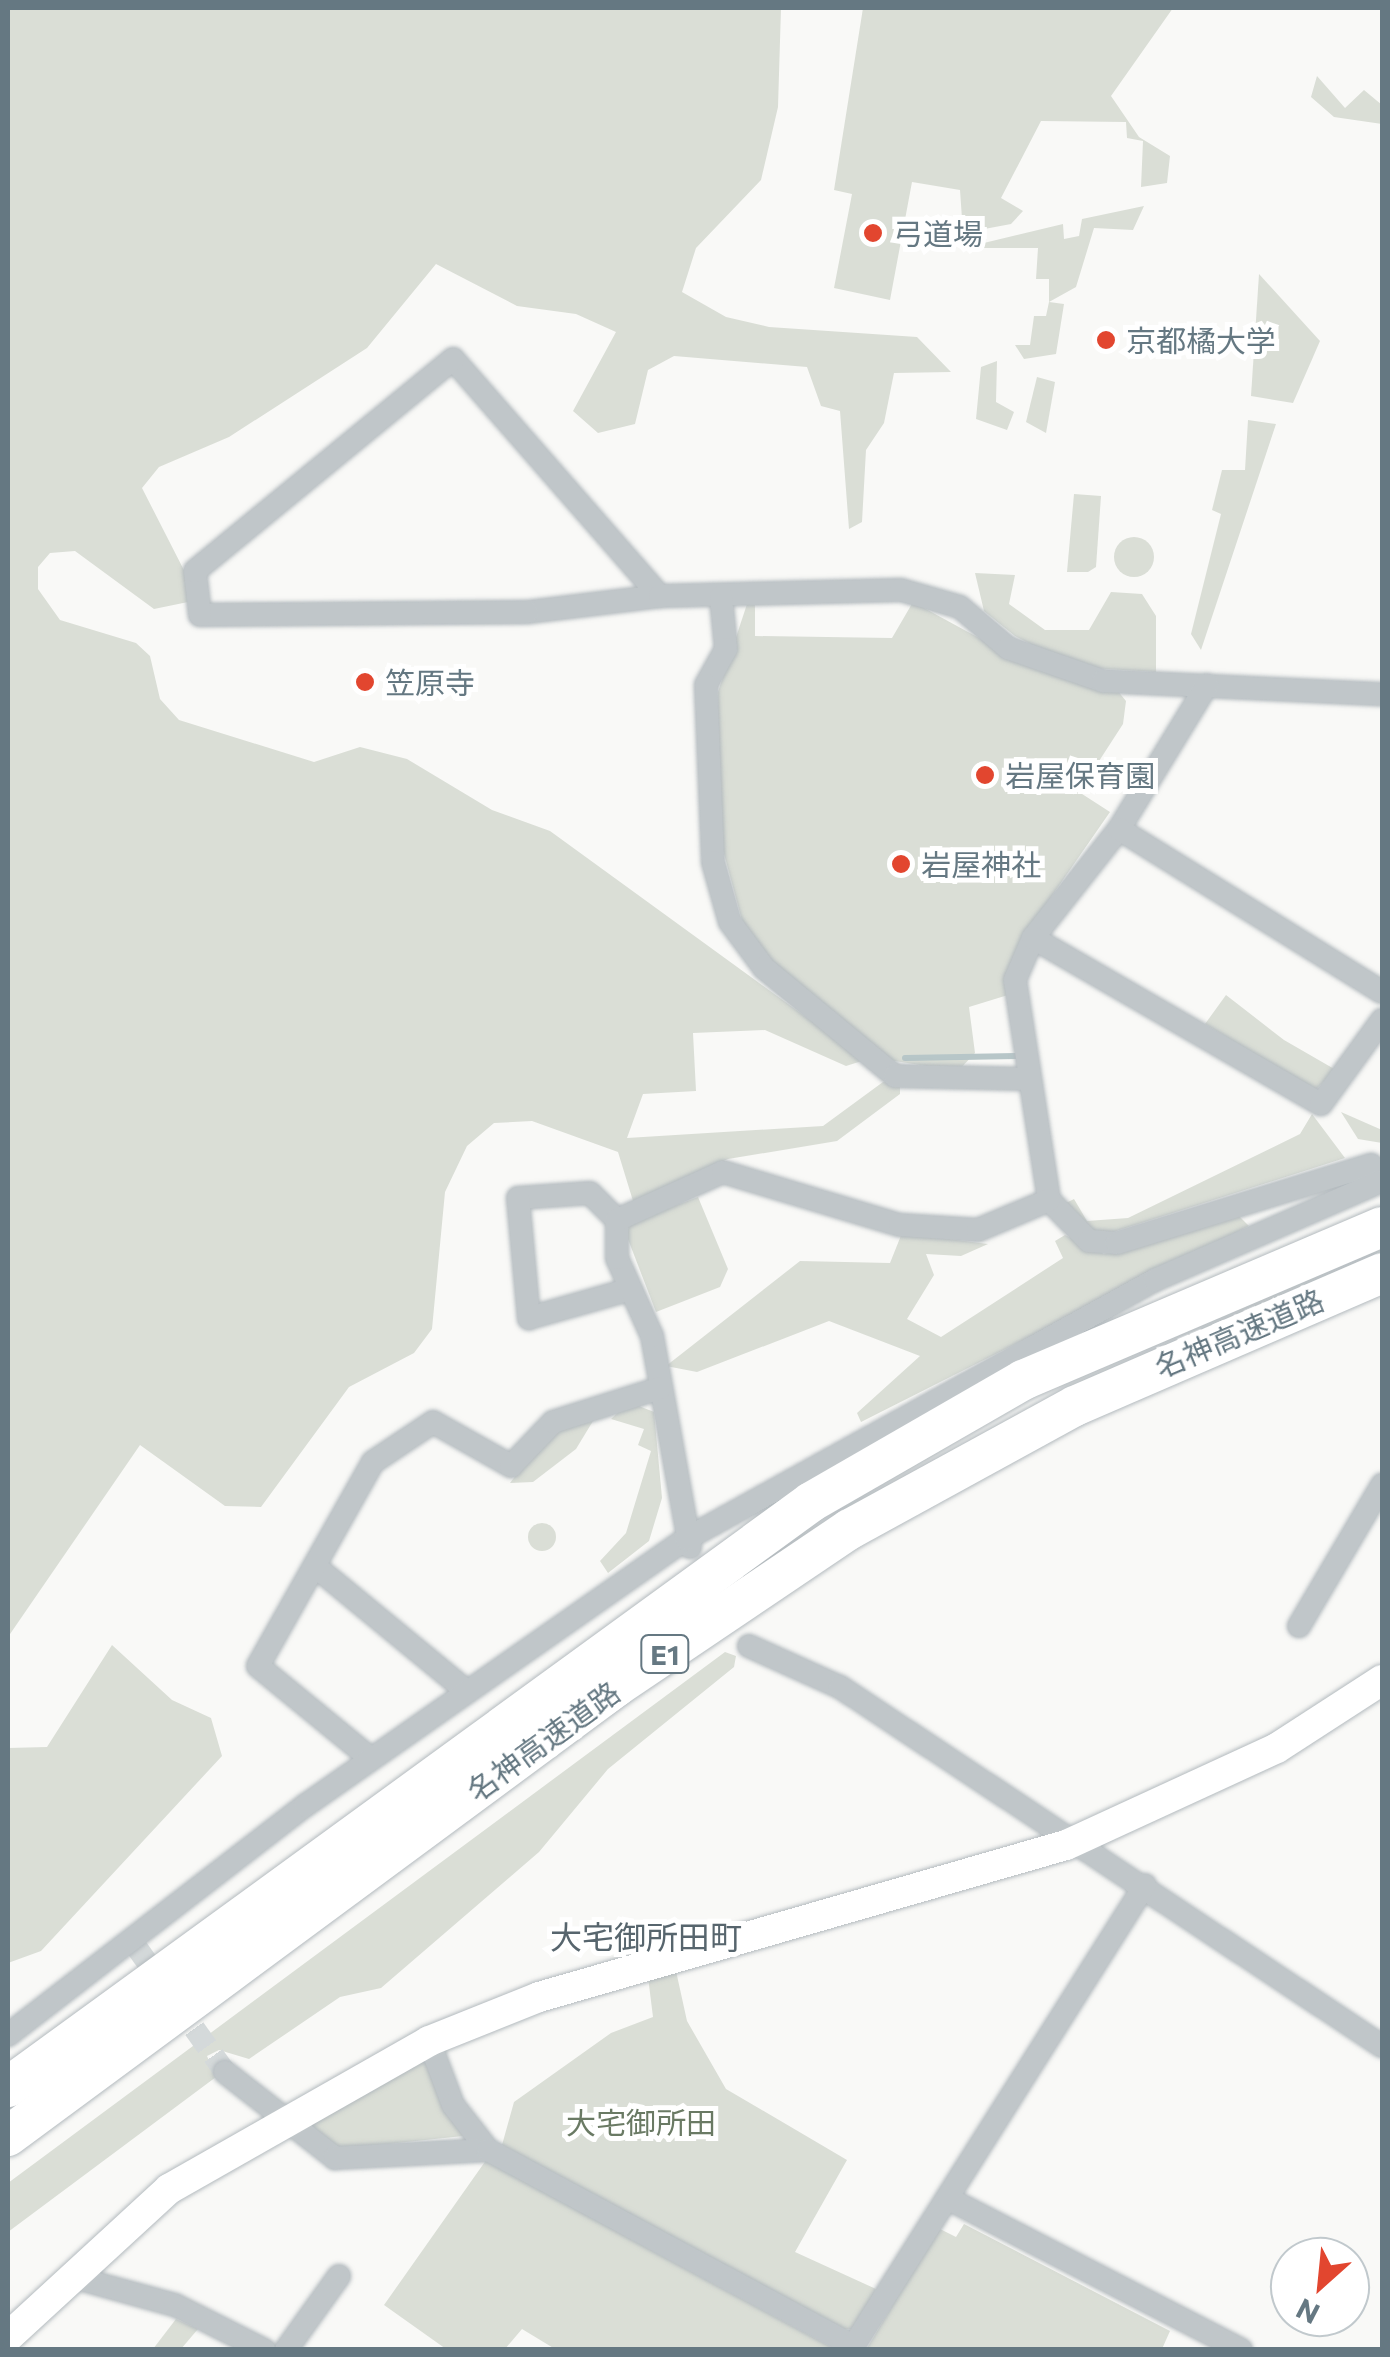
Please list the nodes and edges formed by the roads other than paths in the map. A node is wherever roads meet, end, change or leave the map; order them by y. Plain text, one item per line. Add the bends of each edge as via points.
1 (660, 596) junction
2 (721, 596) junction
3 (1207, 685) junction
4 (1382, 694) edge
5 (1119, 829) junction
6 (1033, 938) junction
7 (1382, 992) edge
8 (1382, 1020) edge
9 (1029, 1079) junction
10 (1373, 1168) edge
11 (1049, 1200) junction
12 (618, 1220) junction
13 (1382, 1227) edge
14 (1382, 1272) edge
15 (628, 1290) junction
16 (660, 1388) junction
17 (1382, 1485) edge
18 (688, 1543) junction
19 (316, 1567) junction
20 (1299, 1626) dead end
21 (748, 1646) dead end
22 (1382, 1680) edge
23 (466, 1690) junction
24 (370, 1758) junction
25 (1066, 1845) junction
26 (1144, 1884) junction
27 (8, 2035) edge
28 (428, 2041) junction
29 (1382, 2046) edge
30 (225, 2072) tunnel mouth
31 (8, 2087) edge
32 (279, 2122) junction
33 (8, 2136) edge
34 (488, 2150) junction
35 (947, 2198) junction
36 (69, 2276) junction
37 (339, 2276) dead end
38 (8, 2336) edge
39 (852, 2348) edge
40 (264, 2350) edge
41 (286, 2350) edge
42 (1241, 2350) edge

1 - 1 street via 527,612 200,615 195,571 453,359
1 - 2 street
2 - 3 street via 901,590 960,606 1008,648 1052,668 1103,681
2 - 9 street via 726,649 706,685 712,862 730,922 764,968 895,1076
3 - 4 street
3 - 5 street
5 - 6 street
5 - 7 street
6 - 8 street via 1320,1104
6 - 9 street via 1016,980
9 - 11 street
10 - 11 street via 1117,1243 1089,1241
10 - 18 street via 1155,1280
11 - 12 street via 978,1230 900,1225 723,1172
12 - 15 street
12 - 15 street via 590,1193 518,1198 529,1318
13 - 31 highway, 名神高速道路 / E1 via 1054,1365 811,1502
14 - 33 highway, 名神高速道路 / E1 via 1075,1406 850,1528 617,1686
15 - 16 street via 652,1336
16 - 18 street
16 - 19 street via 553,1422 511,1466 432,1422 374,1462
17 - 20 street
18 - 23 street
19 - 23 street
19 - 24 street via 258,1666
21 - 25 street via 840,1688
22 - 25 street via 1247,1764
23 - 24 street
24 - 27 street via 135,1945
25 - 26 street
25 - 28 street via 539,1998
26 - 29 street
26 - 35 street
28 - 32 street
28 - 34 street via 453,2105
30 - 32 street
32 - 34 street via 335,2158
32 - 36 street via 169,2190
34 - 39 street
35 - 39 street
35 - 42 street
36 - 38 street
36 - 40 street via 176,2305
37 - 41 street

